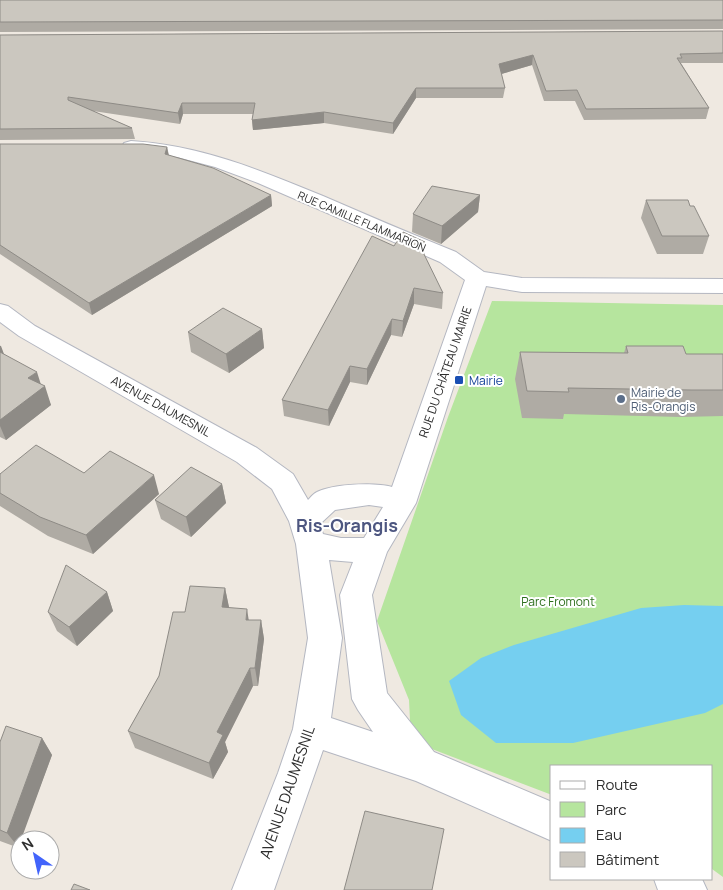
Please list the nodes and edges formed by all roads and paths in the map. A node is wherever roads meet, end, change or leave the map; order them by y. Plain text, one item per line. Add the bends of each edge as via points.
1 (116, 147) edge
2 (476, 278) junction
3 (723, 286) edge
4 (0, 311) edge
5 (413, 465) junction
6 (369, 494) junction
7 (401, 503) junction
8 (307, 532) junction
9 (373, 550) junction
10 (311, 729) junction
11 (421, 765) junction
12 (550, 821) edge
13 (675, 880) edge
14 (253, 890) edge
15 (686, 890) edge

1 - 2 street, RUE CAMILLE FLAMMARION via 145,147 200,155 448,257
2 - 3 street, RUE CAMILLE FLAMMARION via 522,285
2 - 5 street, RUE DU CHÂTEAU MAIRIE
4 - 8 street, AVENUE DAUMESNIL via 27,331 247,455 283,482
5 - 6 street via 388,485
5 - 7 street, RUE DU CHÂTEAU MAIRIE
6 - 7 street via 389,497
6 - 8 street via 327,500
7 - 9 street
8 - 9 street via 341,550
8 - 10 street, AVENUE DAUMESNIL via 325,638
9 - 11 street via 356,595 370,699
10 - 11 street
10 - 14 street, AVENUE DAUMESNIL
11 - 12 street
13 - 15 street

